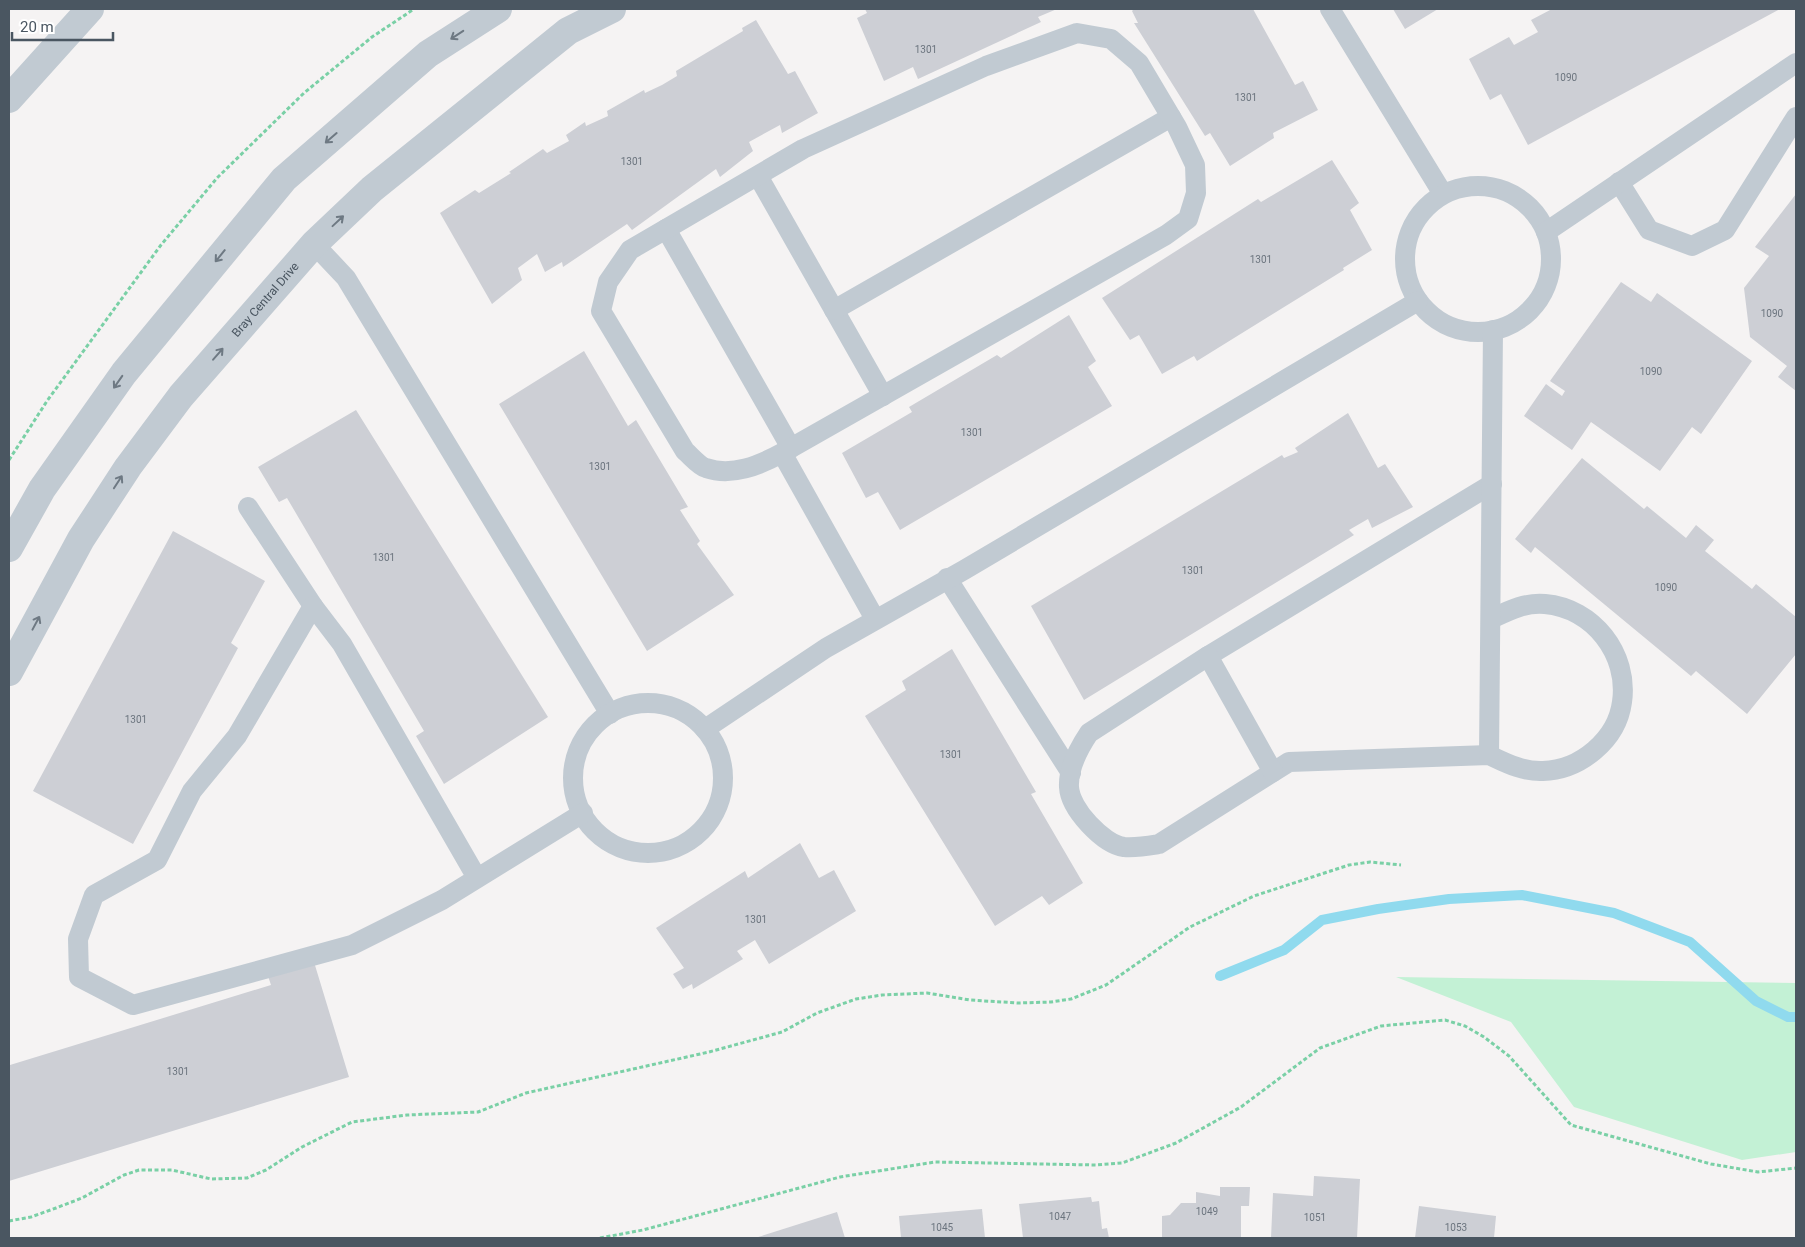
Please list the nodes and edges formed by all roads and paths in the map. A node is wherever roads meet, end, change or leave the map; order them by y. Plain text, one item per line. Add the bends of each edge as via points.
1 (90, 9) edge
2 (414, 9) edge
3 (498, 9) edge
4 (612, 9) edge
5 (1330, 9) edge
6 (1796, 63) edge
7 (10, 96) edge
8 (1171, 117) junction
9 (1796, 117) edge
10 (758, 176) junction
11 (1619, 182) junction
12 (1443, 194) junction
13 (666, 229) junction
14 (1546, 232) junction
15 (314, 244) junction
16 (1418, 302) junction
17 (834, 310) junction
18 (1493, 330) junction
19 (883, 396) junction
20 (786, 451) junction
21 (9, 460) edge
22 (1492, 484) junction
23 (248, 507) dead end
24 (9, 548) edge
25 (947, 578) junction
26 (313, 606) junction
27 (875, 619) junction
28 (1491, 619) junction
29 (1208, 656) junction
30 (10, 672) edge
31 (610, 714) junction
32 (705, 729) junction
33 (1489, 755) junction
34 (1273, 772) junction
35 (1071, 773) junction
36 (583, 813) junction
37 (1401, 866) dead end
38 (478, 878) junction
39 (1796, 1168) edge
40 (9, 1220) edge
41 (600, 1238) edge

1 - 7 street
2 - 21 path via 372,37 304,93 217,178 162,245
3 -> 24 street via 428,54 284,179 124,373 42,490
15 -> 4 street, Bray Central Drive via 372,189 568,31
5 - 12 lane
6 - 11 lane
8 - 10 lane via 1139,63 1111,39 1077,33 986,66 803,149
8 - 17 lane
8 - 19 lane via 1195,165 1196,194 1188,219 1166,235
9 - 11 lane via 1725,230 1692,246 1649,230
10 - 13 lane
10 - 17 lane
11 - 14 lane
12 - 14 lane via 1467,186 1492,187 1515,196 1533,212
12 - 16 lane via 1424,209 1410,230 1404,254 1407,278
13 - 20 lane
13 - 20 lane via 630,250 608,282 602,311 685,450 705,468 735,471 764,463
14 - 18 lane via 1551,254 1548,278 1539,300 1523,317
30 -> 15 street, Bray Central Drive via 81,539 128,467 181,396
15 - 31 lane via 346,278
16 - 18 lane via 1435,319 1457,329
16 - 25 lane
17 - 19 lane
18 - 22 lane
19 - 20 lane
20 - 27 lane
22 - 28 lane
22 - 29 lane
23 - 26 lane
25 - 27 lane
25 - 35 lane
26 - 38 lane via 342,644
26 - 38 lane via 237,736 192,791 157,860 94,895 78,939 79,977 133,1004 352,945 442,900
27 - 32 lane
28 - 33 lane
28 - 33 lane via 1516,607 1544,604 1572,610 1596,626 1613,648 1622,675 1622,703 1612,730 1594,751 1570,766 1543,772 1515,768
29 - 34 lane
29 - 35 lane via 1089,733 1078,749
31 - 32 lane via 629,706 650,703 670,706
31 - 36 lane via 594,726 574,763 577,804
32 - 36 lane via 722,761 722,797 715,814 690,841 664,852 635,852 600,836
33 - 34 lane via 1290,762
34 - 35 lane via 1159,844 1141,847 1122,847 1096,832 1080,814 1069,788
36 - 38 lane
37 - 40 path via 1370,862 1349,865 1254,896 1190,927 1106,985 1071,999 1018,1003 911,993 856,999 817,1012 782,1032 709,1052 526,1093 478,1112 408,1115 352,1122 248,1178 211,1179 172,1170 140,1170 65,1205 31,1217
39 - 41 path via 1758,1172 1711,1164 1571,1124 1509,1056 1484,1037 1445,1020 1381,1026 1320,1048 1241,1107 1176,1144 1122,1162 936,1162 840,1176 643,1230

